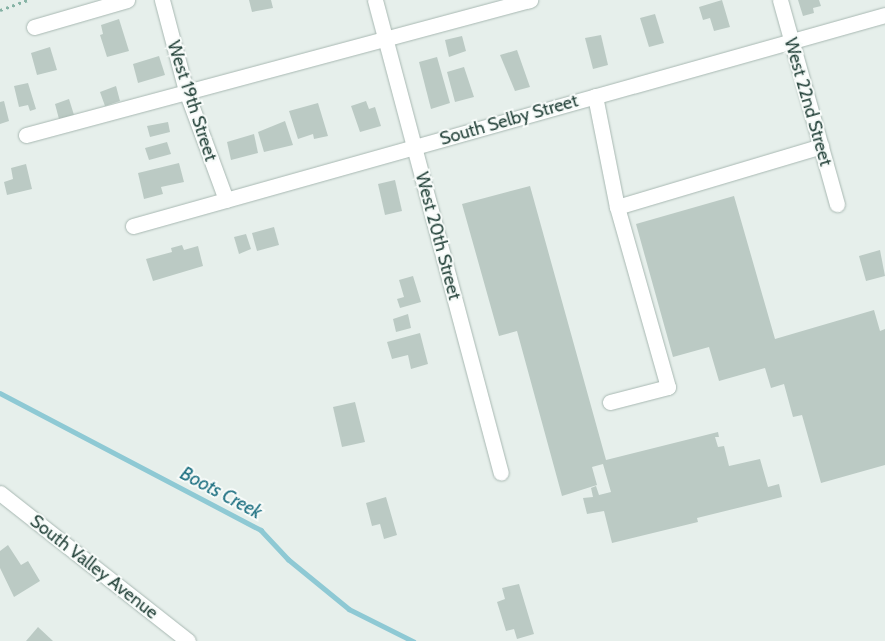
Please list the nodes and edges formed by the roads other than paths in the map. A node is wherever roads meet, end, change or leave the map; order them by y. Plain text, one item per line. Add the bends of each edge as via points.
1 (127, 0) edge
2 (162, 0) edge
3 (375, 0) edge
4 (530, 0) edge
5 (780, 0) edge
6 (885, 15) edge
7 (34, 27) dead end
8 (385, 38) junction
9 (791, 41) junction
10 (186, 90) junction
11 (595, 96) junction
12 (26, 135) dead end
13 (821, 146) junction
14 (415, 147) junction
15 (226, 200) junction
16 (837, 204) dead end
17 (617, 207) junction
18 (133, 226) dead end
19 (610, 402) dead end
20 (501, 472) dead end
21 (0, 493) edge
22 (188, 641) edge

1 - 7 street
2 - 10 street, West 19th Street
3 - 8 street, West 20th Street
4 - 8 street
5 - 9 street, West 22nd Street
6 - 9 street, South Selby Street
8 - 10 street
8 - 14 street, West 20th Street
9 - 11 street, South Selby Street
9 - 13 street, West 22nd Street
10 - 12 street
10 - 15 street, West 19th Street
11 - 14 street, South Selby Street
11 - 17 street
13 - 16 street, West 22nd Street
13 - 17 street
14 - 15 street, South Selby Street
14 - 20 street, West 20th Street
15 - 18 street, South Selby Street
17 - 19 street via 668,387
21 - 22 street, South Valley Avenue

